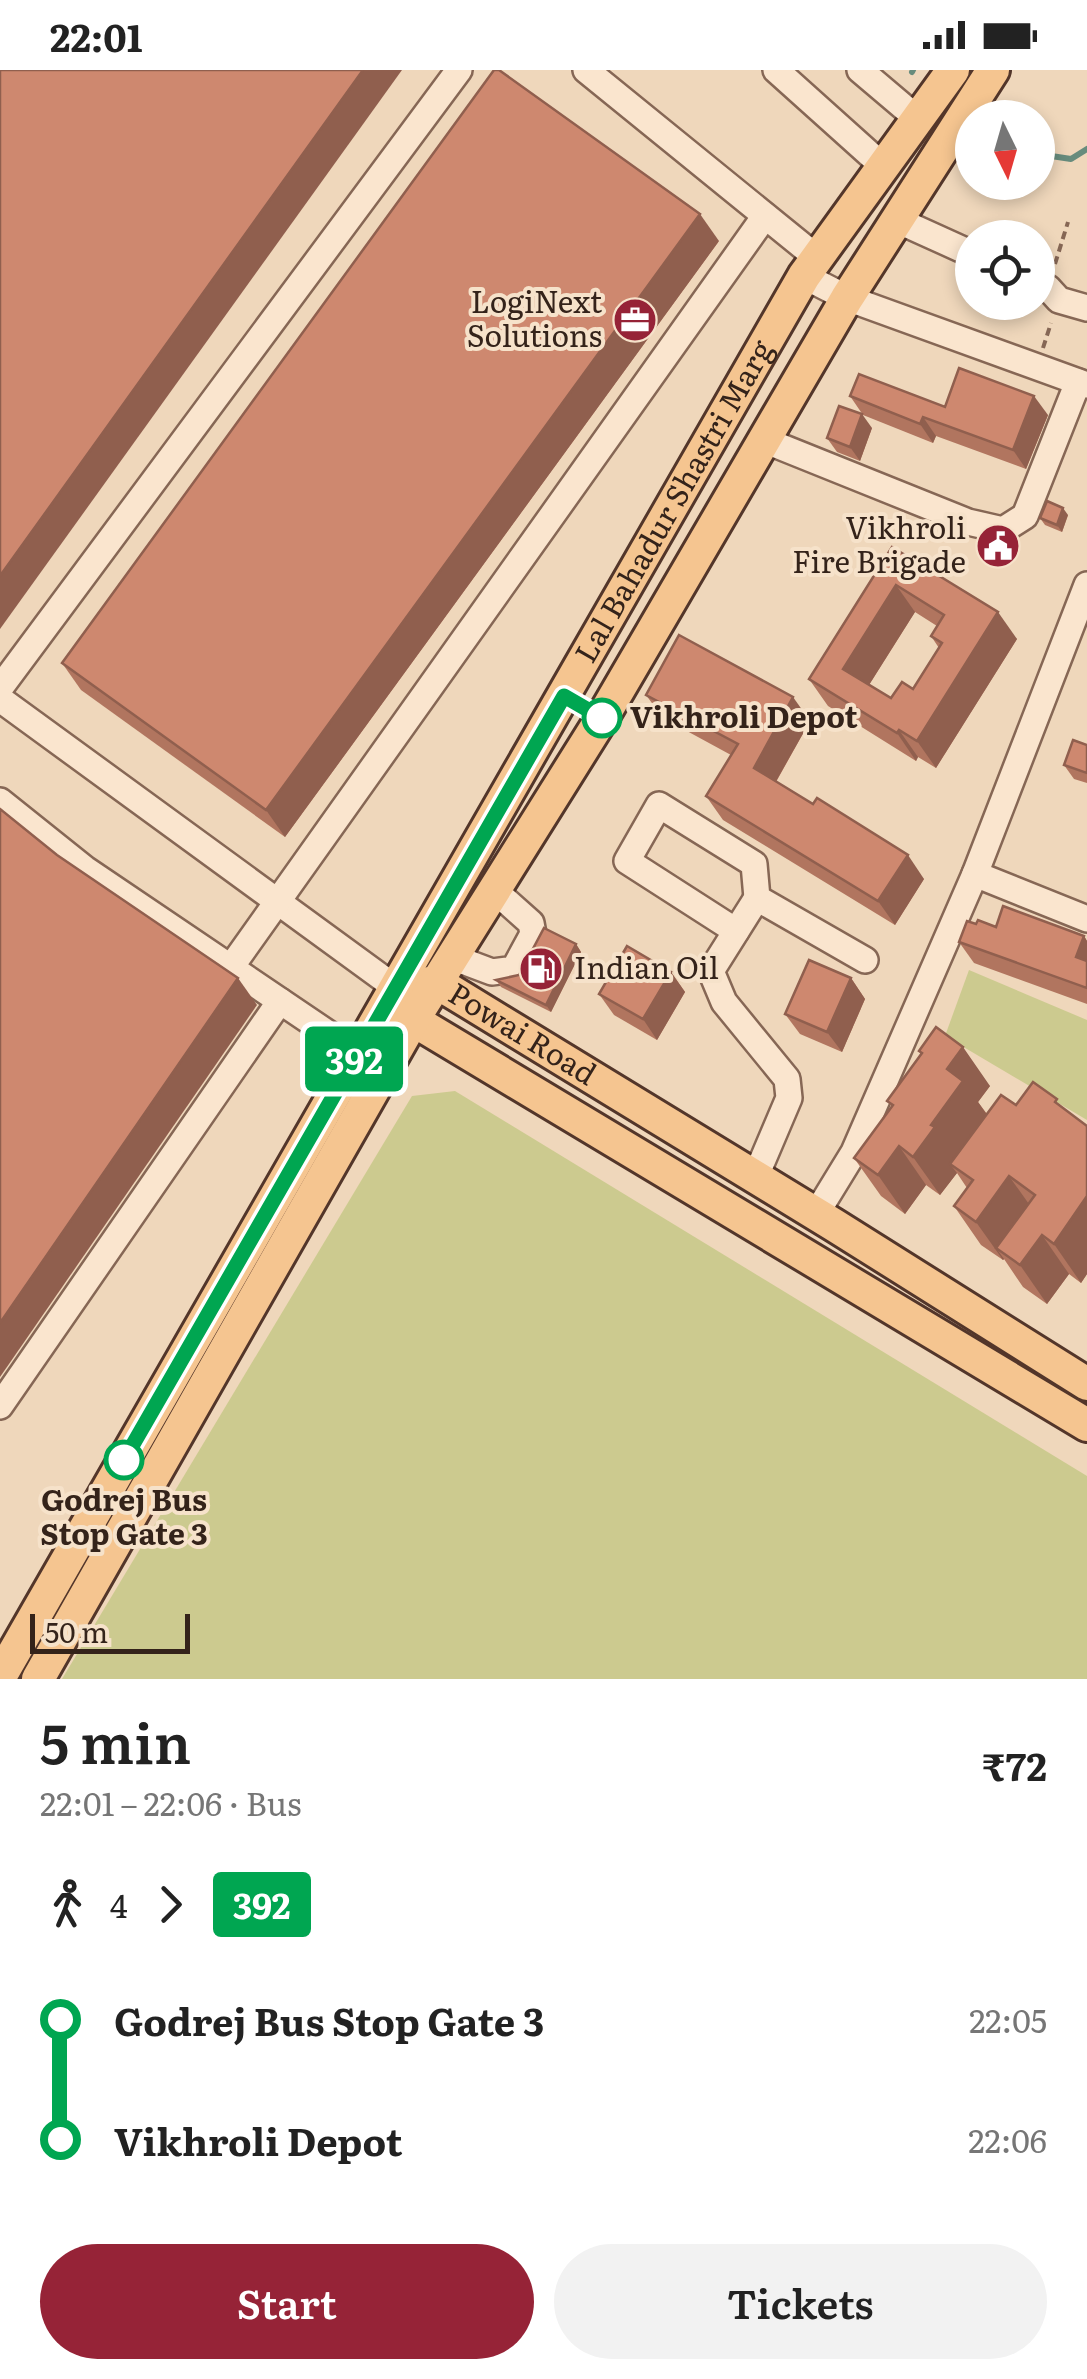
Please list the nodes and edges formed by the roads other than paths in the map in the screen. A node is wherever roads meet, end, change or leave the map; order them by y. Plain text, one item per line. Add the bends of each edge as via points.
1 (459, 70) edge
2 (586, 70) edge
3 (776, 70) edge
4 (860, 70) edge
5 (953, 70) edge
6 (993, 70) edge
7 (920, 120) junction
8 (884, 167) junction
9 (765, 216) junction
10 (896, 220) junction
11 (955, 246) edge
12 (809, 267) junction
13 (1055, 293) edge
14 (846, 298) junction
15 (1087, 308) edge
16 (1083, 384) edge
17 (764, 440) junction
18 (1087, 585) edge
19 (1080, 627) edge
20 (0, 688) edge
21 (564, 696) junction
22 (0, 700) edge
23 (602, 718) junction
24 (0, 801) edge
25 (974, 874) junction
26 (494, 890) junction
27 (757, 898) junction
28 (276, 900) junction
29 (1087, 919) edge
30 (736, 931) junction
31 (865, 960) dead end
32 (231, 968) junction
33 (444, 970) junction
34 (383, 979) junction
35 (280, 1001) junction
36 (414, 1020) junction
37 (345, 1044) junction
38 (755, 1178) junction
39 (816, 1214) junction
40 (1087, 1384) edge
41 (0, 1406) edge
42 (1087, 1425) edge
43 (0, 1677) edge
44 (38, 1679) edge

1 - 20 street
2 - 9 street
3 - 8 street
4 - 7 street
5 - 7 main road, Lal Bahadur Shastri Marg
6 - 10 main road, Lal Bahadur Shastri Marg
7 - 8 main road, Lal Bahadur Shastri Marg
8 - 12 main road, Lal Bahadur Shastri Marg
9 - 12 street
9 - 28 street
10 - 11 street
10 - 14 main road, Lal Bahadur Shastri Marg
12 - 14 street
12 - 21 main road, Lal Bahadur Shastri Marg
13 - 15 street
14 - 16 street
14 - 17 main road, Lal Bahadur Shastri Marg
16 - 17 street via 1025,516 1002,530
17 - 23 main road, Lal Bahadur Shastri Marg
18 - 19 street
19 - 25 street
21 - 23 main road
21 - 34 main road, Lal Bahadur Shastri Marg
22 - 28 street
23 - 26 main road, Lal Bahadur Shastri Marg
24 - 32 street via 85,869
25 - 29 street
25 - 39 street via 854,1152
26 - 33 main road, Lal Bahadur Shastri Marg
26 - 33 street via 532,923 514,969
27 - 30 street
27 - 30 street via 754,864 660,805 627,860
27 - 31 street
28 - 32 street
28 - 34 street
30 - 38 street via 711,971 724,1002 787,1079 789,1098
32 - 35 street
33 - 34 main road, Powai Road
33 - 36 main road, Lal Bahadur Shastri Marg
33 - 38 main road, Powai Road
34 - 36 main road, Powai Road
34 - 37 main road, Lal Bahadur Shastri Marg
35 - 37 street
35 - 41 street
36 - 42 main road, Powai Road
36 - 44 main road
37 - 43 main road, Lal Bahadur Shastri Marg
38 - 39 main road, Powai Road
39 - 40 main road, Powai Road

